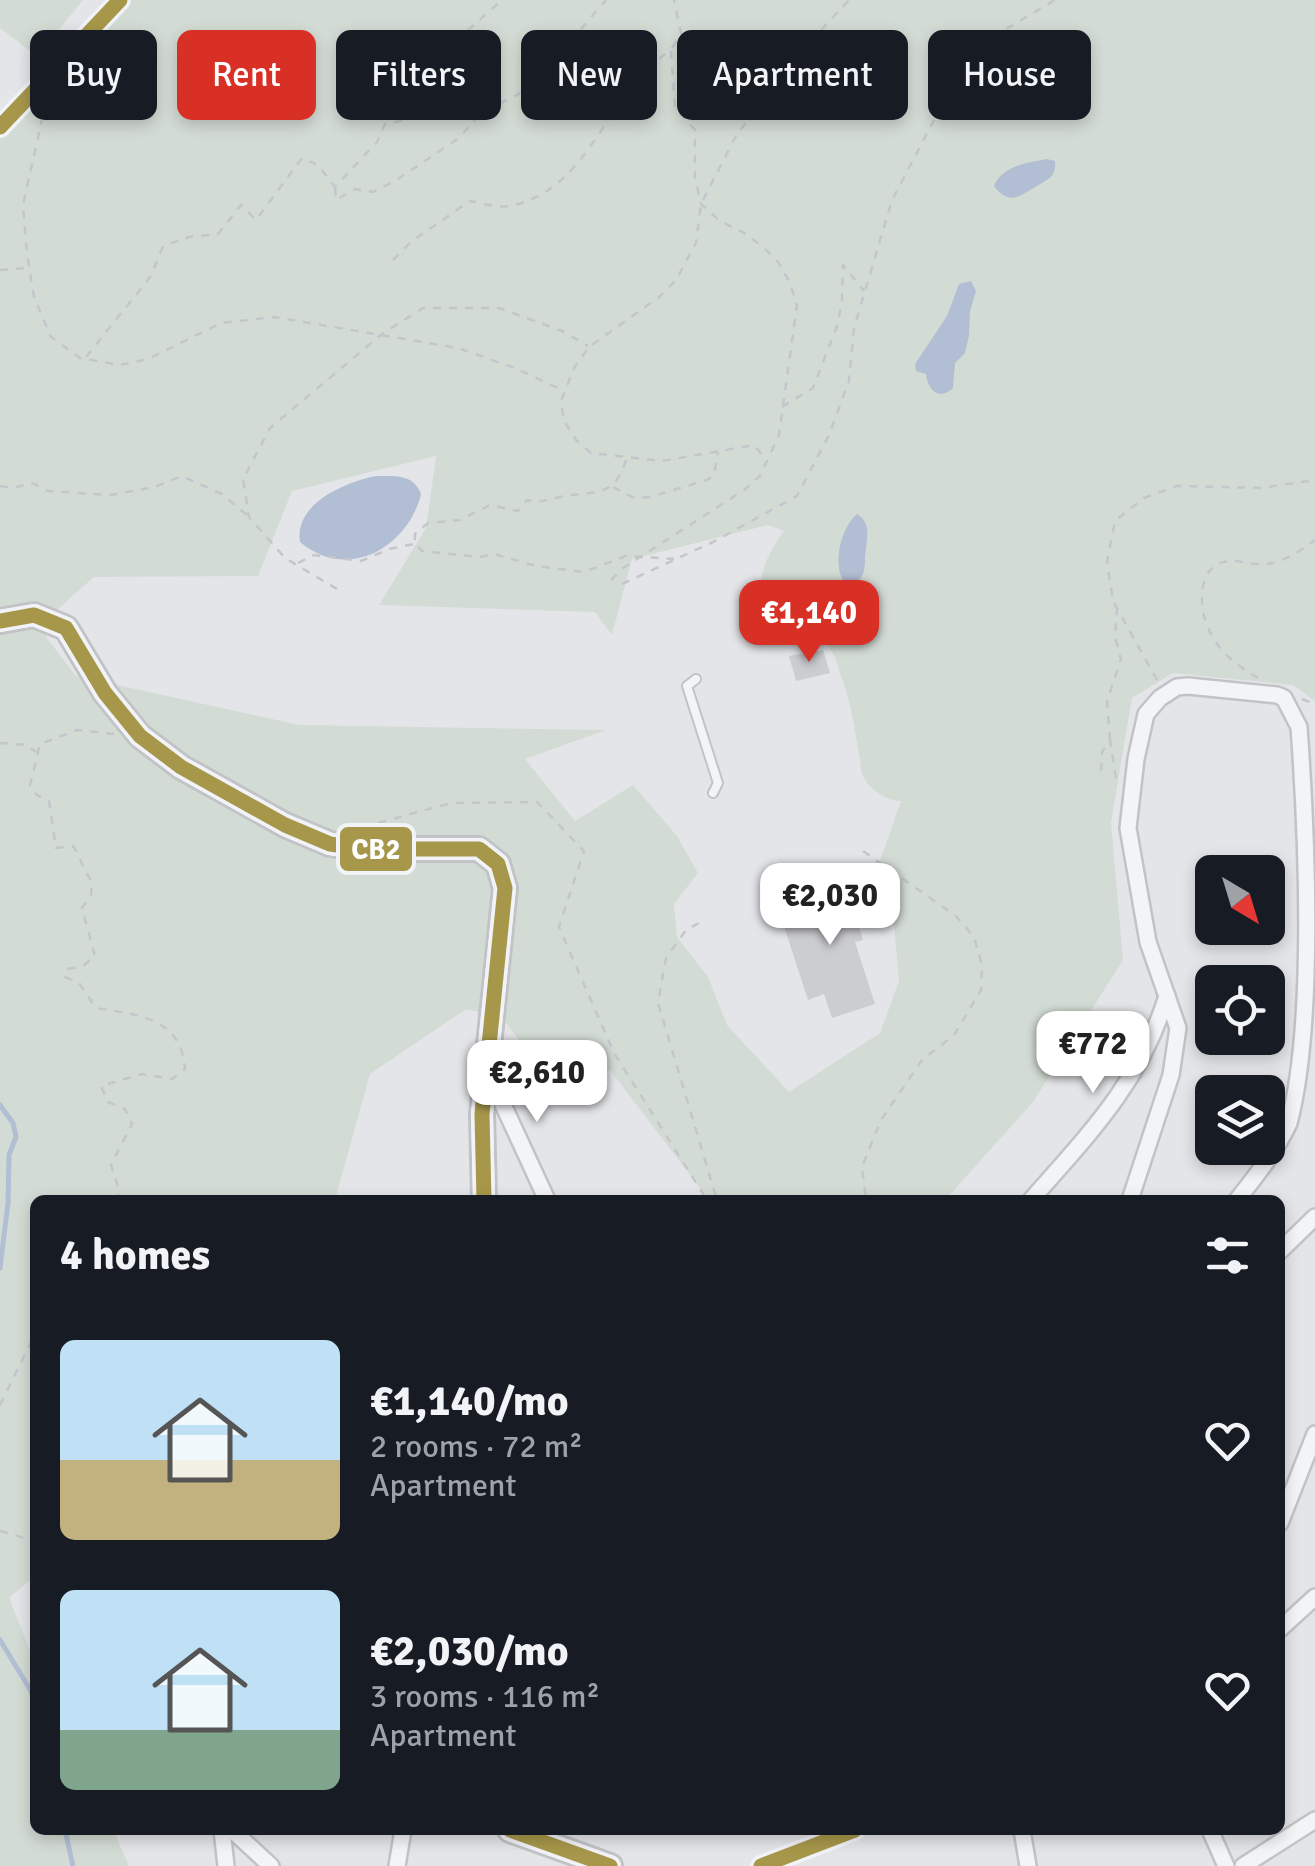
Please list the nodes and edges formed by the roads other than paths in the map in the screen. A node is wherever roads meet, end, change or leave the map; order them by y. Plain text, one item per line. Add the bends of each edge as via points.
1 (120, 0) edge
2 (0, 127) edge
3 (0, 621) edge
4 (696, 680) dead end
5 (714, 793) dead end
6 (1167, 996) junction
7 (486, 1069) junction
8 (484, 1195) edge
9 (545, 1195) edge
10 (1034, 1195) edge
11 (1132, 1195) edge
12 (1241, 1195) edge
13 (1315, 1217) edge
14 (1285, 1246) edge
15 (1315, 1434) edge
16 (1285, 1509) edge
17 (1315, 1596) edge
18 (1285, 1624) edge
19 (1315, 1820) edge
20 (223, 1835) edge
21 (237, 1835) edge
22 (402, 1835) edge
23 (524, 1835) edge
24 (842, 1835) edge
25 (1023, 1835) edge
26 (1212, 1835) edge
27 (226, 1866) edge
28 (271, 1866) edge
29 (398, 1866) edge
30 (610, 1866) edge
31 (761, 1866) edge
32 (1028, 1866) edge
33 (1226, 1866) edge
34 (1243, 1866) edge

1 - 2 street
3 - 7 street via 34,616 66,628 140,736 285,825 364,850 463,847 488,854 504,876 504,888
4 - 5 lane via 687,686 718,783
6 - 10 street via 1155,1035 1111,1110
6 - 11 street via 1178,1028 1172,1074
6 - 12 street via 1148,942 1128,828 1146,714 1165,694 1188,686 1284,698 1299,727 1312,1007 1302,1084 1288,1124
7 - 8 street
7 - 9 street
13 - 14 street
15 - 16 street
17 - 18 street
19 - 34 street
20 - 27 street
21 - 28 street
22 - 29 street
23 - 30 street
24 - 31 street
25 - 32 street
26 - 33 street

